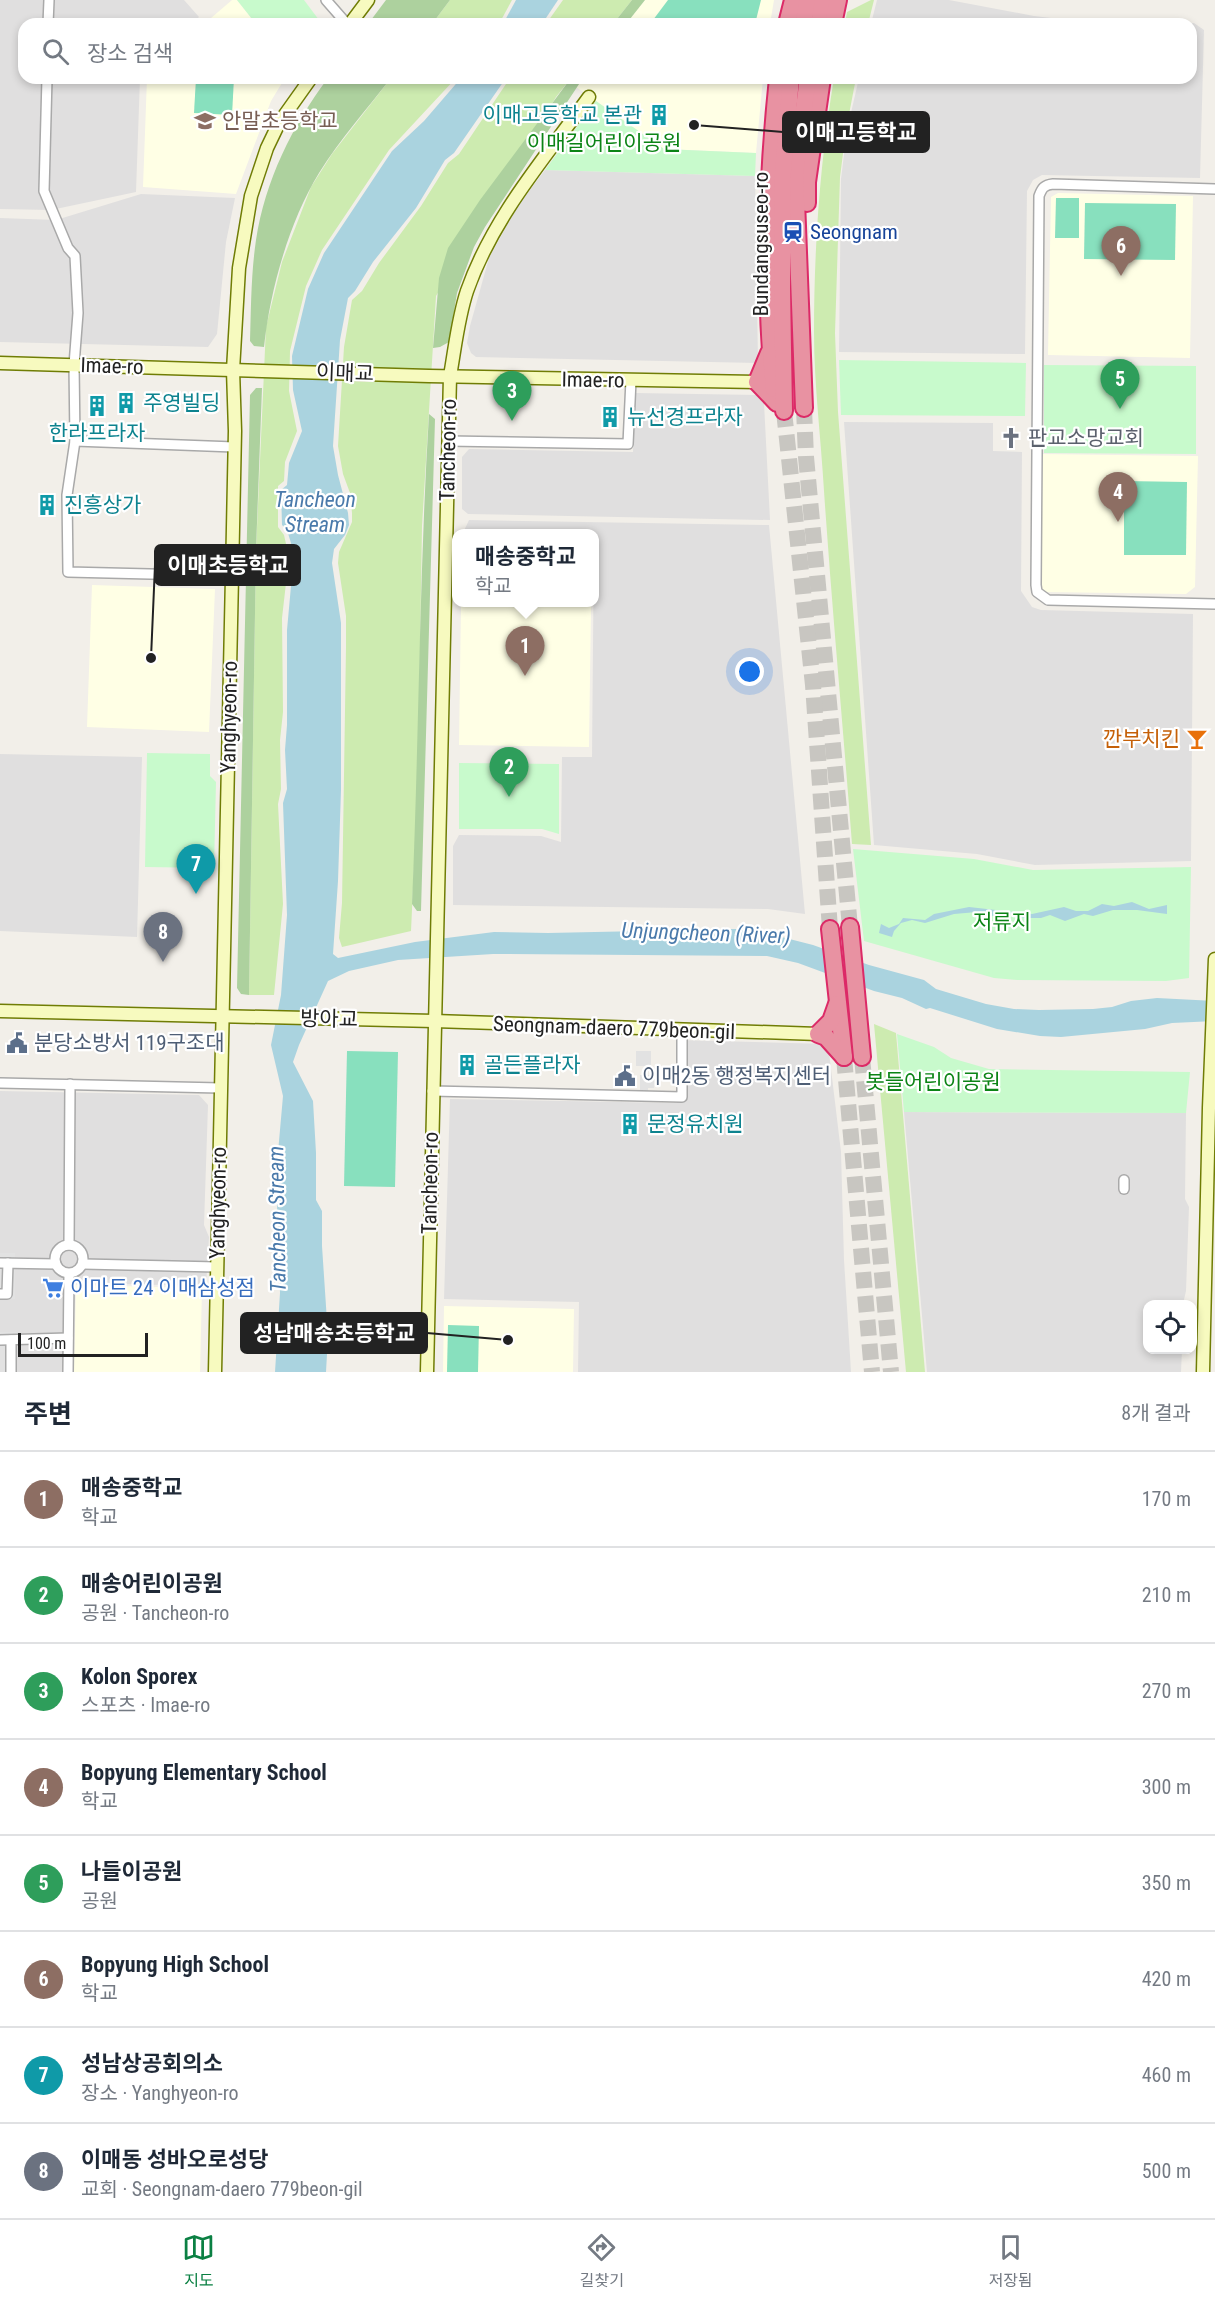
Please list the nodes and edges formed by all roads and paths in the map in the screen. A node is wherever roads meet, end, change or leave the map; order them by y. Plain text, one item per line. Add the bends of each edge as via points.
1 (49, 0) edge
2 (326, 0) edge
3 (368, 0) edge
4 (793, 0) edge
5 (808, 0) edge
6 (824, 0) edge
7 (838, 0) edge
8 (48, 18) edge
9 (343, 18) edge
10 (354, 18) edge
11 (788, 18) edge
12 (804, 18) edge
13 (820, 18) edge
14 (834, 18) edge
15 (47, 84) edge
16 (307, 84) edge
17 (777, 84) edge
18 (790, 84) edge
19 (807, 84) edge
20 (821, 84) edge
21 (590, 97) dead end
22 (1215, 189) edge
23 (770, 346) junction
24 (803, 357) junction
25 (0, 363) edge
26 (74, 365) junction
27 (233, 369) junction
28 (260, 370) joint
29 (429, 376) joint
30 (450, 376) junction
31 (631, 380) junction
32 (757, 382) junction
33 (804, 408) tunnel mouth
34 (781, 409) junction
35 (75, 441) junction
36 (448, 441) junction
37 (234, 447) junction
38 (232, 576) junction
39 (1215, 604) edge
40 (830, 933) tunnel mouth
41 (850, 935) tunnel mouth
42 (1215, 959) edge
43 (1214, 976) edge
44 (0, 1011) edge
45 (222, 1017) junction
46 (411, 1021) joint
47 (434, 1021) junction
48 (836, 1025) junction
49 (682, 1030) junction
50 (818, 1034) junction
51 (862, 1057) tunnel mouth
52 (0, 1083) edge
53 (70, 1084) junction
54 (220, 1088) junction
55 (432, 1091) junction
56 (1212, 1131) edge
57 (69, 1245) junction
58 (4, 1263) edge
59 (56, 1264) junction
60 (83, 1264) junction
61 (217, 1267) junction
62 (69, 1274) junction
63 (0, 1294) edge
64 (68, 1338) junction
65 (0, 1340) edge
66 (11, 1340) junction
67 (11, 1372) edge
68 (68, 1372) edge
69 (215, 1372) edge
70 (427, 1372) edge
71 (1203, 1372) edge

1 - 8 street
2 - 9 street
3 - 10 main road
4 - 11 highway
5 - 12 highway
6 - 13 highway
7 - 14 highway
15 - 26 street via 44,191 75,256 78,295
16 - 27 main road, Yanghyeon-ro via 279,123 251,196 239,268
17 - 23 highway via 767,237
18 - 34 highway, Bundangsuseo-ro via 783,172
19 - 24 highway, Bundangsuseo-ro via 795,174
20 - 24 highway via 807,182
21 - 30 main road, Tancheon-ro via 509,206 485,247 462,308
22 - 39 street via 1053,184 1042,189 1036,585 1040,597 1055,600
23 - 32 highway
23 - 34 highway
24 - 33 highway, Bundangsuseo-ro
25 - 26 main road, Imae-ro
26 - 27 main road, Imae-ro
26 - 35 street
27 - 28 main road, Imae-ro
27 - 37 main road, Yanghyeon-ro
28 - 29 main road, 이매교
29 - 30 main road, Imae-ro
30 - 31 main road, Imae-ro
30 - 36 main road, Tancheon-ro
31 - 32 main road, Imae-ro
31 - 36 street via 628,444
32 - 34 highway
35 - 37 street
35 - 38 street via 67,495 68,572
36 - 47 main road, Tancheon-ro
37 - 38 main road, Yanghyeon-ro
38 - 45 main road, Yanghyeon-ro
40 - 48 highway via 839,1001
41 - 51 highway
42 - 43 main road
43 - 56 main road
44 - 45 main road
45 - 46 main road, 방아교
45 - 54 main road, Yanghyeon-ro
46 - 47 main road, Seongnam-daero 779beon-gil
47 - 49 main road, Seongnam-daero 779beon-gil
47 - 55 main road, Tancheon-ro
48 - 50 highway
48 - 50 highway via 844,1057
49 - 50 main road, Seongnam-daero 779beon-gil
49 - 55 street via 682,1097
52 - 53 street
53 - 54 street
53 - 57 street
54 - 61 main road, Yanghyeon-ro
55 - 70 main road, Tancheon-ro
56 - 71 main road
57 - 59 street via 57,1252
57 - 60 street via 81,1251
58 - 59 street
58 - 63 street via 7,1294
59 - 62 street
60 - 61 street
60 - 62 street
61 - 69 main road, Yanghyeon-ro
62 - 64 street
64 - 66 street
64 - 68 street
65 - 66 street
66 - 67 street

